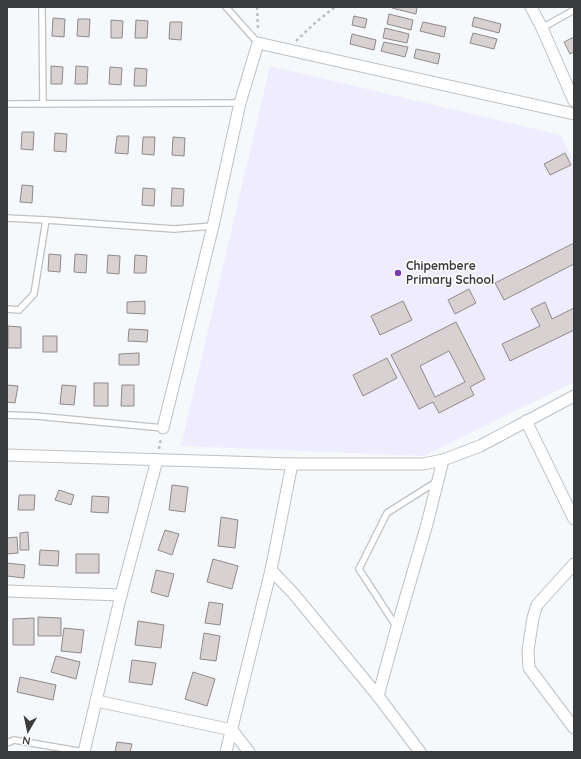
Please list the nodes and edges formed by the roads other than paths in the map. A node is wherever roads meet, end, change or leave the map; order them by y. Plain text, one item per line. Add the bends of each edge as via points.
1 (42, 7) edge
2 (226, 7) edge
3 (531, 7) edge
4 (574, 10) edge
5 (542, 28) junction
6 (258, 43) junction
7 (574, 101) edge
8 (240, 103) junction
9 (7, 104) edge
10 (43, 104) junction
11 (574, 114) edge
12 (7, 218) edge
13 (46, 220) junction
14 (213, 226) junction
15 (7, 309) edge
16 (574, 396) edge
17 (7, 415) edge
18 (526, 421) junction
19 (162, 428) joint
20 (7, 455) edge
21 (158, 460) junction
22 (443, 460) junction
23 (292, 464) junction
24 (437, 482) junction
25 (574, 519) edge
26 (574, 564) edge
27 (271, 570) junction
28 (7, 591) edge
29 (121, 595) junction
30 (397, 627) junction
31 (378, 696) junction
32 (97, 701) junction
33 (574, 728) edge
34 (232, 730) junction
35 (7, 743) edge
36 (84, 752) edge
37 (226, 752) edge
38 (249, 752) edge
39 (420, 752) edge

1 - 10 lane
2 - 6 lane
3 - 5 street
4 - 5 lane
5 - 7 street
6 - 8 street
6 - 11 street
8 - 10 lane
8 - 14 street
9 - 10 lane
12 - 13 lane
13 - 14 lane via 174,229
13 - 15 lane via 34,294 19,310
14 - 19 street
16 - 18 street
17 - 19 lane
18 - 22 street via 480,446
18 - 25 street
20 - 21 street
21 - 23 street
21 - 29 street
22 - 23 street via 423,464
22 - 24 street
23 - 27 street
24 - 30 street
24 - 30 lane via 387,513 359,569
26 - 33 street via 537,605 528,650 529,668
27 - 31 street
27 - 34 street
28 - 29 street
29 - 32 street
30 - 31 street
31 - 39 street
32 - 34 street
32 - 36 street
34 - 37 street
34 - 38 street
35 - 36 lane via 14,740

